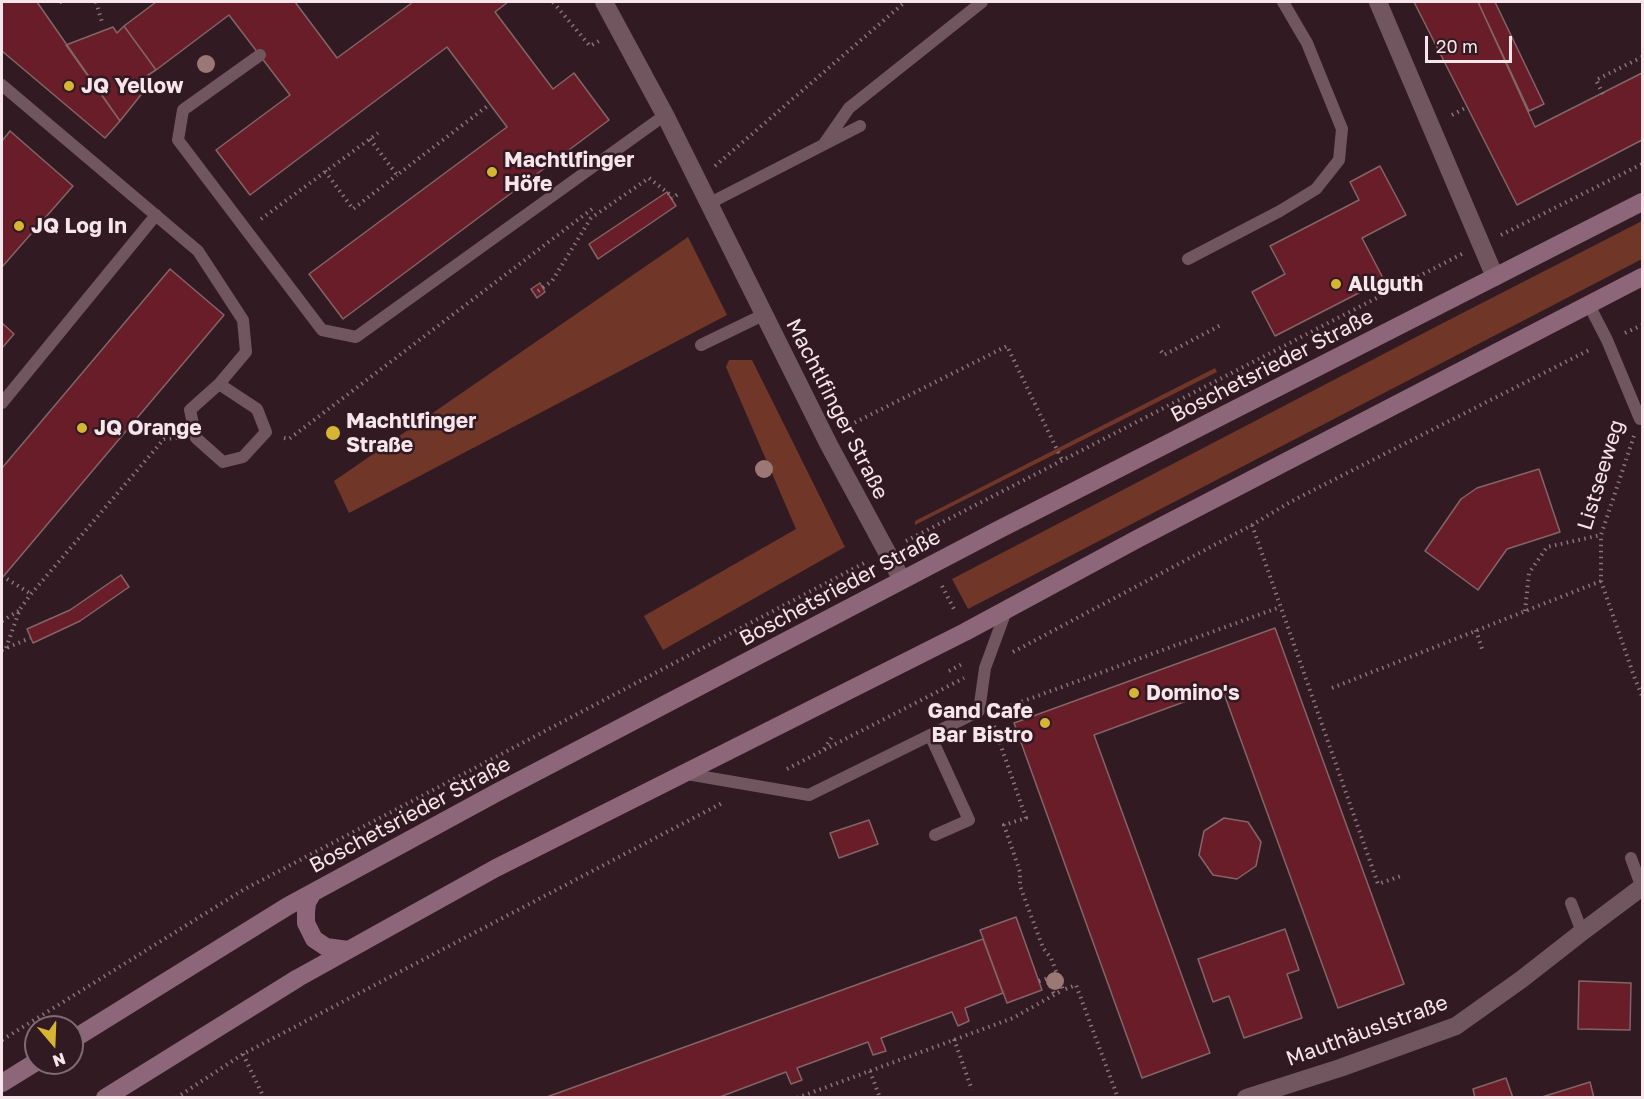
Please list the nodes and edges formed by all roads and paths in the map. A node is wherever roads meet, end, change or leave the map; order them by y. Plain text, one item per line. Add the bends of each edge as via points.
1 (96, 2) edge
2 (553, 2) edge
3 (604, 2) edge
4 (905, 2) edge
5 (982, 2) edge
6 (1283, 2) edge
7 (1378, 2) edge
8 (102, 22) dead end
9 (620, 30) junction
10 (260, 55) dead end
11 (1642, 57) edge
12 (2, 85) edge
13 (1603, 94) dead end
14 (490, 104) dead end
15 (665, 115) junction
16 (860, 126) dead end
17 (378, 133) dead end
18 (370, 139) junction
19 (824, 144) junction
20 (1642, 165) edge
21 (325, 171) junction
22 (397, 175) junction
23 (699, 180) junction
24 (1642, 201) edge
25 (710, 203) junction
26 (592, 210) dead end
27 (156, 215) junction
28 (246, 230) junction
29 (1481, 244) junction
30 (1188, 259) dead end
31 (1495, 277) junction
32 (1642, 278) edge
33 (538, 291) dead end
34 (1589, 305) junction
35 (763, 315) junction
36 (1221, 325) dead end
37 (1642, 325) edge
38 (1607, 340) junction
39 (700, 345) dead end
40 (1161, 351) dead end
41 (219, 384) junction
42 (2, 403) edge
43 (1640, 419) joint
44 (267, 432) junction
45 (196, 438) junction
46 (825, 438) junction
47 (1062, 460) junction
48 (1252, 525) junction
49 (916, 535) junction
50 (1601, 535) junction
51 (886, 551) junction
52 (932, 564) junction
53 (7, 579) dead end
54 (902, 580) junction
55 (1601, 581) junction
56 (31, 594) junction
57 (1280, 607) junction
58 (20, 609) junction
59 (1005, 610) junction
60 (1525, 611) junction
61 (2, 621) edge
62 (1476, 630) junction
63 (965, 633) junction
64 (30, 638) dead end
65 (4, 649) edge
66 (1482, 649) dead end
67 (985, 668) junction
68 (1332, 688) dead end
69 (1642, 696) edge
70 (990, 714) dead end
71 (994, 725) dead end
72 (930, 735) junction
73 (832, 737) dead end
74 (823, 750) junction
75 (687, 774) junction
76 (755, 786) junction
77 (935, 836) dead end
78 (1631, 858) dead end
79 (1401, 876) dead end
80 (1642, 887) edge
81 (312, 894) junction
82 (1571, 903) dead end
83 (1582, 932) junction
84 (348, 950) junction
85 (1039, 981) dead end
86 (1063, 990) junction
87 (1054, 994) junction
88 (84, 1033) edge
89 (954, 1039) junction
90 (2, 1040) edge
91 (243, 1054) junction
92 (24, 1069) edge
93 (870, 1071) junction
94 (2, 1083) edge
95 (972, 1090) dead end
96 (105, 1098) edge
97 (176, 1098) edge
98 (264, 1098) edge
99 (797, 1098) edge
100 (880, 1098) edge
101 (1118, 1098) edge
102 (1246, 1098) edge

1 - 8 path
2 - 9 path via 590,46
3 - 9 street, Machtlfinger Straße
4 - 23 path
5 - 19 lane via 849,108
6 - 30 lane via 1307,43 1342,129 1339,159 1316,189
7 - 29 street
9 - 15 street, Machtlfinger Straße
10 - 28 lane via 183,110 178,140
11 - 13 path via 1596,80
12 - 27 lane
14 - 22 path
15 - 23 street, Machtlfinger Straße
15 - 28 lane via 356,337 322,330
16 - 19 lane
17 - 18 path
18 - 21 path
18 - 22 path
19 - 25 lane
20 - 29 path
21 - 22 path via 353,209
21 - 28 path
23 - 25 street, Machtlfinger Straße
23 - 33 path via 672,198 649,178 591,218 552,281
24 - 31 main road, Boschetsrieder Straße
25 - 35 street, Machtlfinger Straße
26 - 44 path via 289,439
27 - 41 lane via 198,251 243,320 246,352
27 - 42 lane
29 - 31 street
29 - 47 path
31 - 52 main road, Boschetsrieder Straße
32 - 34 main road
34 - 38 lane, Listseeweg
34 - 59 main road
35 - 39 lane
35 - 46 street, Machtlfinger Straße
36 - 40 path via 1164,356
37 - 38 path
38 - 43 lane, Listseeweg
38 - 48 path
41 - 44 lane via 257,409
41 - 45 lane via 190,410
43 - 50 path, Listseeweg
44 - 45 lane via 243,457 223,462
45 - 56 path via 164,439
46 - 47 path via 1007,346
46 - 51 street, Machtlfinger Straße
47 - 49 path
48 - 57 path
48 - 67 path
49 - 51 path
49 - 52 path
50 - 55 path, Listseeweg
50 - 60 path via 1547,548 1529,573
51 - 54 street, Machtlfinger Straße
51 - 90 path via 243,890
52 - 54 main road, Boschetsrieder Straße
52 - 63 path
53 - 56 path
54 - 81 main road, Boschetsrieder Straße
55 - 60 path
55 - 69 path, Listseeweg
56 - 58 path
57 - 70 path
57 - 79 path via 1378,884
58 - 61 path
58 - 65 path
59 - 63 main road
59 - 67 lane
60 - 62 path
62 - 66 path
62 - 68 path
63 - 75 main road
64 - 65 path
67 - 72 lane via 979,711
67 - 74 path
71 - 86 path via 1026,818 1004,825 1020,872 1020,886
72 - 76 lane via 809,795
72 - 77 lane via 969,820
73 - 74 path
74 - 76 path
75 - 76 lane
75 - 84 main road via 496,868
76 - 91 path
78 - 80 lane
80 - 83 street, Mauthäuslstraße
81 - 84 main road via 307,903 306,923 314,939 326,947
81 - 88 main road, Boschetsrieder Straße
82 - 83 lane
83 - 102 street, Mauthäuslstraße via 1456,1026
84 - 96 main road
85 - 87 path via 1048,978
86 - 87 path
86 - 101 path via 1076,985
87 - 89 path via 1013,1017
89 - 93 path
89 - 95 path
91 - 97 path
91 - 98 path
92 - 94 main road
93 - 99 path
93 - 100 path

